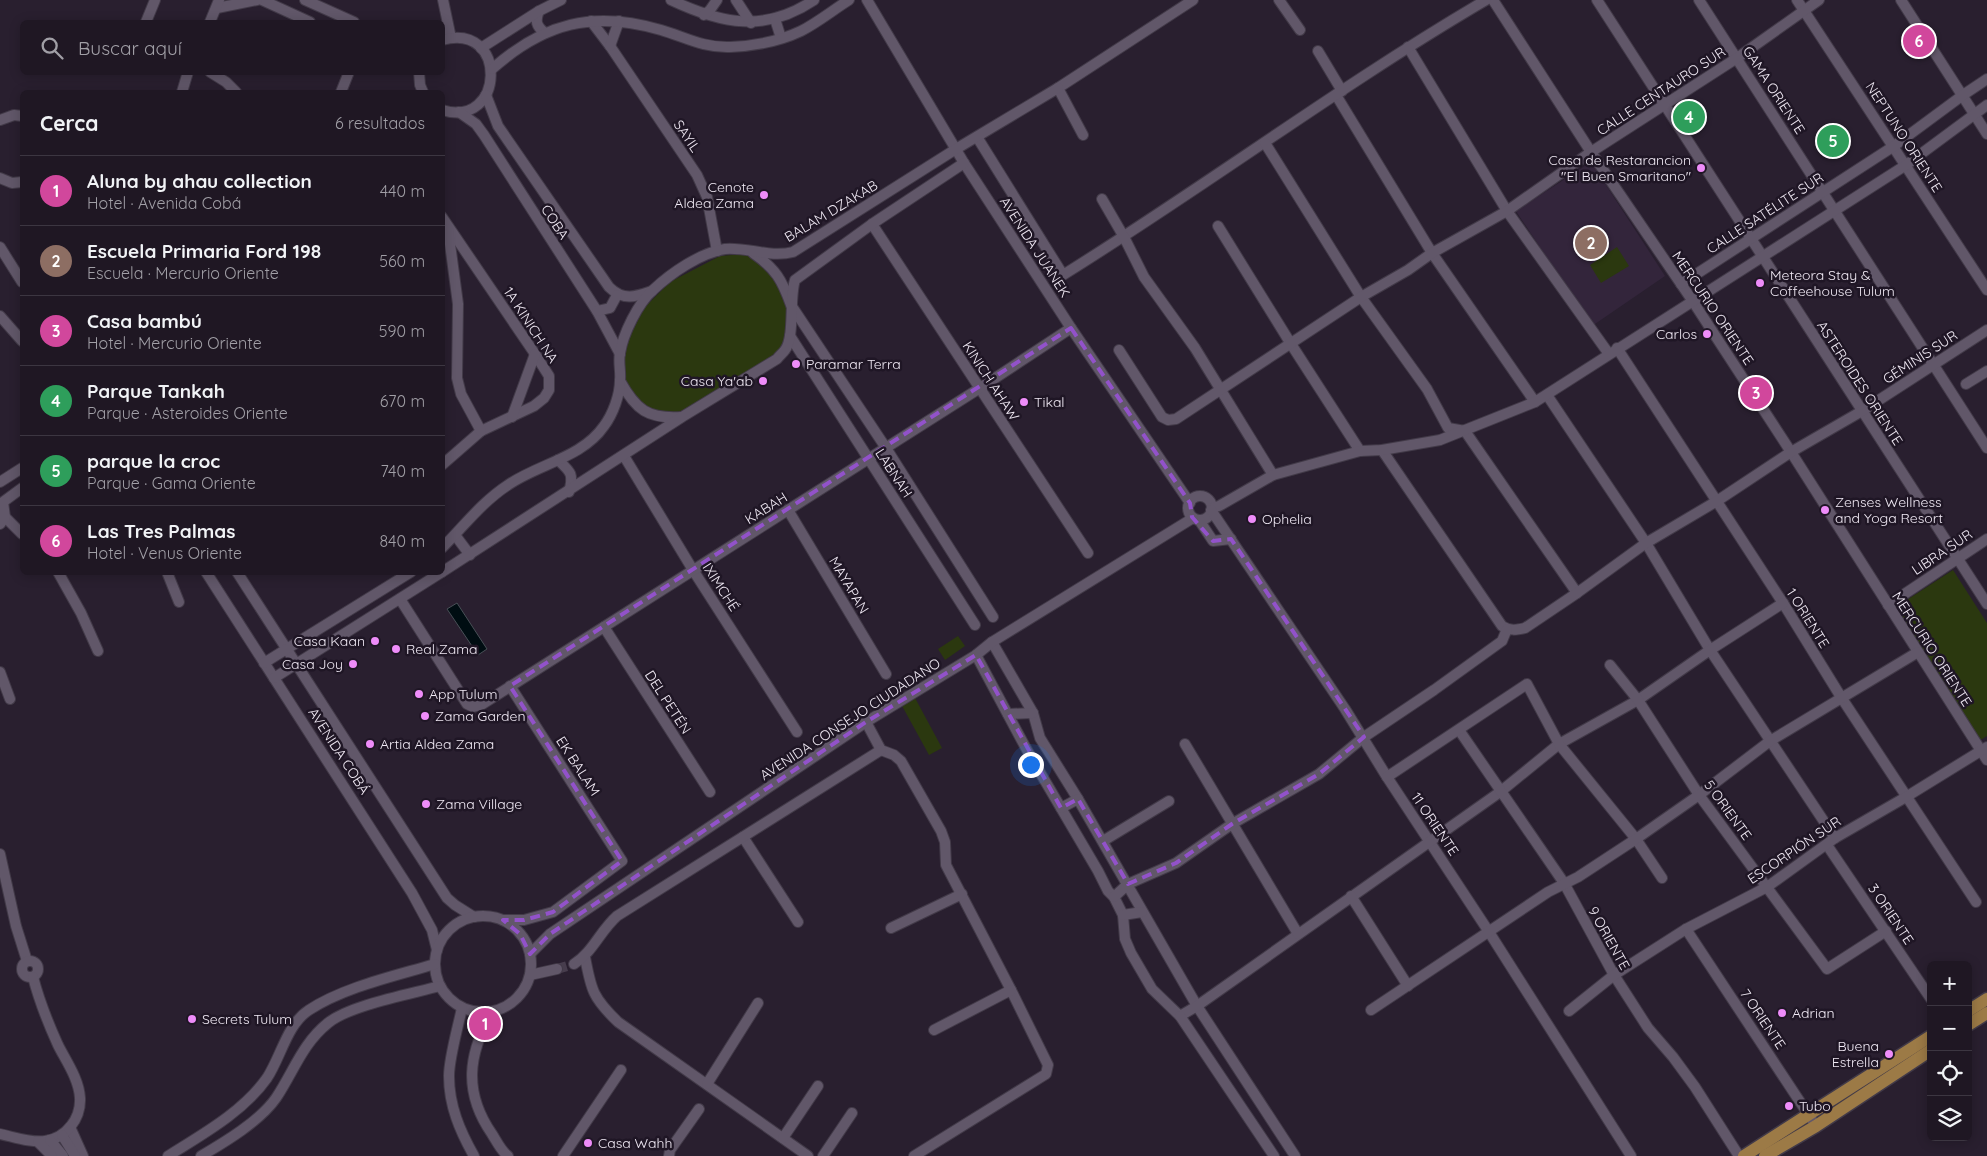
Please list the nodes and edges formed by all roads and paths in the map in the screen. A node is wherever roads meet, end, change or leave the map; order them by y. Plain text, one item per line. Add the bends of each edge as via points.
1 (155, 0) edge
2 (256, 0) edge
3 (262, 0) edge
4 (305, 0) edge
5 (443, 0) edge
6 (561, 0) edge
7 (671, 0) edge
8 (717, 0) edge
9 (736, 0) edge
10 (814, 0) edge
11 (849, 0) edge
12 (867, 0) edge
13 (1279, 0) edge
14 (1486, 0) edge
15 (1493, 0) edge
16 (1597, 0) edge
17 (1699, 0) edge
18 (1797, 0) edge
19 (1819, 0) edge
20 (1901, 0) edge
21 (1186, 2) edge
22 (218, 4) edge
23 (1804, 10) junction
24 (539, 11) junction
25 (704, 14) junction
26 (775, 19) junction
27 (147, 20) edge
28 (211, 20) edge
29 (306, 20) edge
30 (350, 20) edge
31 (591, 21) junction
32 (619, 21) junction
33 (751, 23) junction
34 (1300, 30) dead end
35 (545, 33) junction
36 (781, 38) junction
37 (447, 39) edge
38 (610, 46) junction
39 (481, 48) junction
40 (1408, 48) junction
41 (1318, 51) dead end
42 (1737, 58) junction
43 (492, 69) junction
44 (187, 75) edge
45 (215, 75) edge
46 (348, 75) edge
47 (418, 75) edge
48 (1987, 80) edge
49 (1058, 88) junction
50 (183, 90) edge
51 (234, 90) edge
52 (342, 90) edge
53 (422, 90) edge
54 (1339, 93) junction
55 (486, 95) junction
56 (1963, 95) junction
57 (1665, 104) junction
58 (1987, 105) edge
59 (445, 110) edge
60 (459, 112) junction
61 (1974, 113) junction
62 (20, 116) edge
63 (0, 120) edge
64 (1987, 134) edge
65 (1083, 135) dead end
66 (977, 137) junction
67 (1265, 143) junction
68 (1894, 146) junction
69 (956, 149) junction
70 (1591, 152) junction
71 (964, 163) junction
72 (1906, 165) junction
73 (0, 178) edge
74 (20, 182) edge
75 (1823, 192) junction
76 (1102, 199) dead end
77 (1506, 211) junction
78 (1834, 211) junction
79 (445, 221) edge
80 (872, 224) junction
81 (1218, 226) dead end
82 (1124, 237) junction
83 (1751, 239) junction
84 (0, 247) edge
85 (717, 251) junction
86 (750, 251) junction
87 (1432, 253) junction
88 (1762, 258) junction
89 (20, 279) edge
90 (1681, 284) junction
91 (1987, 290) edge
92 (652, 291) junction
93 (616, 295) junction
94 (1361, 297) junction
95 (1692, 300) junction
96 (791, 305) junction
97 (597, 311) junction
98 (0, 316) edge
99 (1071, 328) junction
100 (1987, 330) edge
101 (790, 336) junction
102 (20, 339) edge
103 (1291, 344) junction
104 (1119, 350) dead end
105 (1613, 351) junction
106 (535, 354) junction
107 (620, 354) junction
108 (1932, 365) junction
109 (1986, 373) edge
110 (620, 381) junction
111 (1966, 384) dead end
112 (980, 388) junction
113 (1221, 389) junction
114 (1547, 395) junction
115 (1535, 402) junction
116 (1862, 411) junction
117 (512, 417) junction
118 (682, 417) junction
119 (481, 431) junction
120 (1465, 431) junction
121 (886, 448) junction
122 (1987, 448) edge
123 (1382, 450) junction
124 (1360, 451) junction
125 (1791, 452) junction
126 (624, 456) junction
127 (869, 458) junction
128 (558, 460) junction
129 (445, 462) edge
130 (20, 469) edge
131 (1273, 474) junction
132 (0, 482) edge
133 (20, 489) edge
134 (569, 492) junction
135 (1, 501) edge
136 (1717, 501) junction
137 (1190, 503) junction
138 (1211, 509) junction
139 (788, 510) junction
140 (1196, 519) junction
141 (2, 522) edge
142 (20, 533) edge
143 (455, 536) junction
144 (1231, 539) junction
145 (1987, 539) edge
146 (1646, 543) junction
147 (445, 545) edge
148 (1088, 553) dead end
149 (470, 555) junction
150 (1958, 559) junction
151 (445, 570) edge
152 (693, 570) junction
153 (60, 575) edge
154 (169, 575) edge
155 (208, 575) edge
156 (239, 575) edge
157 (406, 575) edge
158 (437, 575) edge
159 (1577, 594) junction
160 (400, 598) junction
161 (179, 602) dead end
162 (1783, 603) junction
163 (1987, 604) edge
164 (1888, 605) junction
165 (992, 617) dead end
166 (975, 625) dead end
167 (604, 627) junction
168 (1507, 629) junction
169 (992, 642) junction
170 (287, 649) junction
171 (1710, 650) junction
172 (98, 651) dead end
173 (1918, 652) junction
174 (976, 655) junction
175 (264, 663) junction
176 (296, 664) junction
177 (1610, 665) dead end
178 (0, 672) edge
179 (886, 674) dead end
180 (274, 678) junction
181 (510, 686) junction
182 (1841, 698) junction
183 (10, 699) dead end
184 (1638, 700) junction
185 (1032, 713) junction
186 (1008, 714) junction
187 (866, 722) junction
188 (1459, 730) junction
189 (797, 732) dead end
190 (1040, 738) junction
191 (1364, 738) junction
192 (1770, 741) junction
193 (1185, 744) dead end
194 (1559, 744) junction
195 (1984, 749) edge
196 (881, 750) junction
197 (1028, 752) junction
198 (1987, 760) edge
199 (1387, 777) junction
200 (710, 792) dead end
201 (1500, 792) junction
202 (1699, 795) junction
203 (1906, 797) junction
204 (1078, 799) junction
205 (1169, 801) dead end
206 (1061, 808) junction
207 (1232, 824) junction
208 (743, 837) junction
209 (1636, 839) junction
210 (1102, 841) junction
211 (1430, 841) junction
212 (1831, 841) junction
213 (0, 854) edge
214 (1662, 878) dead end
215 (1564, 883) junction
216 (1128, 884) junction
217 (1767, 887) junction
218 (962, 894) junction
219 (1351, 896) junction
220 (1114, 897) junction
221 (1976, 902) dead end
222 (1142, 912) junction
223 (1122, 915) junction
224 (474, 917) junction
225 (503, 920) junction
226 (798, 922) dead end
227 (891, 928) dead end
228 (1686, 929) junction
229 (1886, 931) junction
230 (1489, 932) junction
231 (1298, 934) junction
232 (437, 950) junction
233 (530, 954) junction
234 (585, 957) junction
235 (435, 964) junction
236 (574, 964) tunnel mouth
237 (558, 969) tunnel mouth
238 (530, 975) junction
239 (1614, 975) junction
240 (440, 986) junction
241 (1408, 986) junction
242 (1012, 990) junction
243 (1927, 993) edge
244 (1987, 999) edge
245 (758, 1003) dead end
246 (1197, 1006) junction
247 (462, 1008) junction
248 (1972, 1008) edge
249 (1370, 1010) dead end
250 (1569, 1011) dead end
251 (492, 1012) junction
252 (1987, 1013) edge
253 (1180, 1016) junction
254 (1972, 1022) edge
255 (934, 1030) dead end
256 (1927, 1039) edge
257 (1929, 1051) edge
258 (621, 1070) dead end
259 (707, 1084) junction
260 (818, 1086) dead end
261 (700, 1109) dead end
262 (852, 1113) dead end
263 (1270, 1117) junction
264 (1813, 1120) junction
265 (70, 1128) junction
266 (1255, 1128) junction
267 (0, 1134) edge
268 (62, 1135) junction
269 (783, 1138) junction
270 (50, 1140) junction
271 (38, 1142) junction
272 (52, 1156) edge
273 (63, 1156) edge
274 (75, 1156) edge
275 (83, 1156) edge
276 (168, 1156) edge
277 (201, 1156) edge
278 (474, 1156) edge
279 (508, 1156) edge
280 (563, 1156) edge
281 (670, 1156) edge
282 (808, 1156) edge
283 (823, 1156) edge
284 (914, 1156) edge
285 (1274, 1156) edge
286 (1295, 1156) edge
287 (1631, 1156) edge
288 (1739, 1156) edge
289 (1744, 1156) edge
290 (1765, 1156) edge

1 - 27 street
2 - 22 street
3 - 29 street
4 - 30 street
5 - 37 street
6 - 24 street
7 - 25 street
8 - 25 street
9 - 33 street
10 - 26 street
11 - 36 street via 801,30
12 - 69 street, AVENIDA JUANEK
13 - 34 street
14 - 40 street
15 - 70 street, MERCURIO ORIENTE
16 - 57 street, ASTEROIDES ORIENTE
17 - 42 street, GAMA ORIENTE
18 - 23 street, NEPTUNO ORIENTE
19 - 23 street, CALLE CENTAURO SUR
20 - 56 street
21 - 49 street, BALAM DZAKAB
22 - 28 street
23 - 42 street, CALLE CENTAURO SUR
23 - 68 street, NEPTUNO ORIENTE
24 - 35 street via 537,24
24 - 39 street
25 - 33 street via 732,22
26 - 33 street
26 - 36 street
31 - 32 street
31 - 35 street
31 - 38 street, SAYIL
32 - 36 street via 661,30 702,45 730,47
32 - 38 street
35 - 43 street via 514,50
37 - 39 street via 467,40
38 - 85 street, SAYIL via 697,175 707,197
39 - 43 street
40 - 54 street
40 - 77 street, 1 ORIENTE
41 - 54 street
42 - 57 street, CALLE CENTAURO SUR
42 - 75 street, GAMA ORIENTE
43 - 55 street
44 - 50 street
45 - 51 street
46 - 52 street
47 - 53 street
48 - 56 street, CALLE SATÉLITE SUR
49 - 65 street
49 - 66 street, BALAM DZAKAB
54 - 67 street
54 - 87 street
55 - 60 street via 474,107
55 - 93 street via 498,126
56 - 61 street
56 - 68 street, CALLE SATÉLITE SUR
57 - 70 street, CALLE CENTAURO SUR
57 - 83 street, ASTEROIDES ORIENTE
58 - 61 street
59 - 60 street
60 - 97 street, COBA via 476,124 484,135
61 - 64 street
61 - 72 street
62 - 63 street
66 - 69 street, BALAM DZAKAB
66 - 82 street via 1063,275
67 - 82 street
67 - 94 street
68 - 72 street, NEPTUNO ORIENTE
68 - 75 street, CALLE SATÉLITE SUR
69 - 71 street, AVENIDA JUANEK
69 - 86 street, BALAM DZAKAB via 793,252 780,255
70 - 77 street, CALLE CENTAURO SUR
70 - 90 street, MERCURIO ORIENTE
71 - 80 street
71 - 99 street, AVENIDA JUANEK
72 - 78 street
72 - 91 street, NEPTUNO ORIENTE
73 - 74 street
75 - 78 street, GAMA ORIENTE
75 - 83 street, CALLE SATÉLITE SUR
76 - 82 street
77 - 87 street, CALLE CENTAURO SUR
77 - 105 street, 1 ORIENTE
78 - 88 street
78 - 108 street, GAMA ORIENTE
79 - 106 street, 1A KINICH NA
79 - 119 street via 454,262 458,304 456,378
80 - 96 street via 794,280
80 - 112 street, KINICH AHAW
81 - 103 street
82 - 113 street via 1144,277
83 - 88 street, ASTEROIDES ORIENTE
83 - 90 street, CALLE SATÉLITE SUR
84 - 89 street
85 - 86 street, BALAM DZAKAB
85 - 92 street, BALAM DZAKAB via 693,261
86 - 96 street via 777,273
87 - 94 street, CALLE CENTAURO SUR
87 - 115 street
88 - 95 street
88 - 116 street, ASTEROIDES ORIENTE
90 - 95 street, MERCURIO ORIENTE
92 - 93 street via 638,296
92 - 107 street, BALAM DZAKAB via 628,327
93 - 97 street via 610,308
94 - 103 street, CALLE CENTAURO SUR
94 - 120 street via 1427,389 1448,428
95 - 105 street
95 - 125 street, MERCURIO ORIENTE
96 - 101 street
96 - 121 street
97 - 107 street, COBA
98 - 102 street
99 - 112 street, KABAH
99 - 137 street, AVENIDA JUANEK
100 - 108 street, GÉMINIS SUR
101 - 118 street via 786,350 777,359
101 - 127 street, LABNAH
103 - 113 street, CALLE CENTAURO SUR
103 - 124 street
104 - 113 street, CALLE CENTAURO SUR via 1164,419 1176,419
105 - 114 street
105 - 136 street, 1 ORIENTE
106 - 117 street
106 - 117 street, 1A KINICH NA via 549,376 549,390 534,406
107 - 110 street, BALAM DZAKAB
108 - 116 street, GÉMINIS SUR
108 - 122 street, GAMA ORIENTE
109 - 111 street
110 - 118 street via 640,410 668,418
110 - 128 street, BALAM DZAKAB via 615,404 604,426 587,444
112 - 121 street, KABAH
112 - 148 street, KINICH AHAW
113 - 131 street
114 - 115 street
114 - 146 street, 3 ORIENTE
115 - 120 street
116 - 125 street, GÉMINIS SUR
116 - 150 street, ASTEROIDES ORIENTE
117 - 119 street, 1A KINICH NA
118 - 126 street
119 - 129 street, 1A KINICH NA
120 - 123 street via 1440,440
120 - 159 street
121 - 127 street, KABAH
121 - 165 street
123 - 124 street
123 - 168 street
124 - 131 street
125 - 136 street, GÉMINIS SUR
125 - 164 street, MERCURIO ORIENTE
126 - 134 street
126 - 152 street, IXIMCHÉ
127 - 139 street, KABAH
127 - 166 street, LABNAH
128 - 134 street via 571,474
128 - 143 street, BALAM DZAKAB via 508,485 485,502
130 - 132 street
131 - 138 street
133 - 135 street
134 - 149 street
135 - 141 street
136 - 146 street, GÉMINIS SUR
136 - 162 street, 1 ORIENTE
137 - 138 street via 1203,497 1209,501
137 - 140 street via 1188,510
138 - 140 street via 1206,518
138 - 144 street, 11 ORIENTE
139 - 152 street, KABAH
139 - 179 street, MAYAPAN
140 - 144 street via 1214,541
140 - 169 street, AVENIDA CONSEJO CIUDADANO
141 - 142 street
143 - 147 street, BALAM DZAKAB
143 - 149 street
144 - 191 street, 11 ORIENTE
145 - 150 street, LIBRA SUR
146 - 159 street, GÉMINIS SUR
146 - 171 street, 3 ORIENTE
149 - 151 street
150 - 163 street, ASTEROIDES ORIENTE
150 - 164 street, LIBRA SUR
152 - 167 street, KABAH
152 - 189 street, IXIMCHÉ
153 - 172 street
154 - 161 street
155 - 175 street, AVENIDA COBÁ
156 - 170 street, AVENIDA COBÁ
157 - 170 street
158 - 160 street
159 - 168 street, GÉMINIS SUR via 1525,628
160 - 176 street
160 - 181 street, KABAH via 467,704 473,707 481,705
162 - 171 street
162 - 182 street, 1 ORIENTE
164 - 173 street, MERCURIO ORIENTE
167 - 181 street, KABAH
167 - 200 street, DEL PETÉN
168 - 191 street via 1502,641
169 - 174 street, AVENIDA CONSEJO CIUDADANO
169 - 185 street
170 - 175 street
170 - 176 street, AVENIDA COBÁ
171 - 184 street
171 - 192 street, 3 ORIENTE
173 - 182 street
173 - 195 street, MERCURIO ORIENTE
174 - 186 street
174 - 187 street, AVENIDA CONSEJO CIUDADANO
175 - 180 street, AVENIDA COBÁ
176 - 180 street
176 - 224 street, AVENIDA COBÁ via 447,898
177 - 184 street, 5 ORIENTE
178 - 183 street
180 - 232 street, AVENIDA COBÁ via 425,914
181 - 225 street, EK BALAM via 622,861 553,912 524,920
182 - 192 street
182 - 203 street, 1 ORIENTE
184 - 194 street
184 - 202 street, 5 ORIENTE
185 - 186 street
185 - 190 street
186 - 197 street
187 - 196 street
187 - 233 street, AVENIDA CONSEJO CIUDADANO via 550,934
188 - 194 street via 1527,684
188 - 199 street
188 - 201 street, 9 ORIENTE
190 - 197 street
190 - 204 street
191 - 199 street, 11 ORIENTE
191 - 207 street via 1319,774
192 - 202 street
192 - 212 street, 3 ORIENTE
193 - 207 street
194 - 201 street
194 - 209 street
195 - 198 street, MERCURIO ORIENTE
195 - 203 street, ESCORPIÓN SUR
196 - 208 street
196 - 218 street via 901,761 941,831 946,865
197 - 206 street
199 - 211 street, 11 ORIENTE
201 - 211 street
201 - 215 street, 9 ORIENTE
202 - 209 street
202 - 217 street, 5 ORIENTE
203 - 212 street, ESCORPIÓN SUR
203 - 221 street, 1 ORIENTE
204 - 206 street
204 - 210 street
205 - 210 street
206 - 220 street
207 - 216 street via 1176,862
207 - 231 street
208 - 226 street
208 - 234 street via 617,916
209 - 214 street
209 - 215 street
210 - 216 street
211 - 219 street
211 - 230 street, 11 ORIENTE
212 - 217 street, ESCORPIÓN SUR
212 - 229 street, 3 ORIENTE
213 - 265 street via 27,961 22,967 23,972 33,977 79,1092 75,1119
215 - 230 street
215 - 239 street, 9 ORIENTE
216 - 220 street
216 - 222 street
217 - 228 street, ESCORPIÓN SUR
217 - 229 street, 5 ORIENTE via 1827,970
218 - 227 street
218 - 242 street
219 - 231 street
219 - 241 street
220 - 223 street
222 - 223 street
222 - 246 street
223 - 253 street via 1125,939 1152,989
224 - 225 street via 489,916
224 - 232 street via 450,928
225 - 233 street via 520,934
228 - 239 street, ESCORPIÓN SUR
228 - 264 street, 7 ORIENTE
229 - 243 street, 3 ORIENTE
230 - 241 street
230 - 287 street, 11 ORIENTE
231 - 246 street
232 - 235 street
233 - 238 street
234 - 236 street
234 - 259 street via 590,985 600,1005 618,1022
235 - 240 street
235 - 276 street via 348,991 307,1011 293,1028 267,1078 252,1095 217,1124
237 - 238 street
238 - 251 street via 520,995 508,1006
239 - 250 street, ESCORPIÓN SUR
239 - 288 street, 9 ORIENTE via 1648,1028 1695,1087
240 - 247 street
240 - 277 street via 357,1009 329,1022 307,1042 276,1099 267,1109
241 - 249 street
242 - 255 street
242 - 284 street via 1046,1059 1046,1074
244 - 248 main road
245 - 259 street
246 - 253 street
246 - 263 street
247 - 251 street via 472,1012
247 - 278 street via 448,1074 451,1104 461,1133
251 - 279 street via 482,1030 471,1076 475,1102 486,1126
252 - 254 main road
253 - 266 street
256 - 264 main road
257 - 264 main road
258 - 280 street
259 - 269 street
260 - 269 street
261 - 281 street via 670,1150
262 - 283 street
263 - 266 street
263 - 286 street
264 - 289 main road
264 - 290 main road
265 - 268 street
265 - 275 street
266 - 285 street
267 - 271 street
268 - 270 street
268 - 274 street
269 - 282 street
270 - 271 street
270 - 273 street
271 - 272 street

